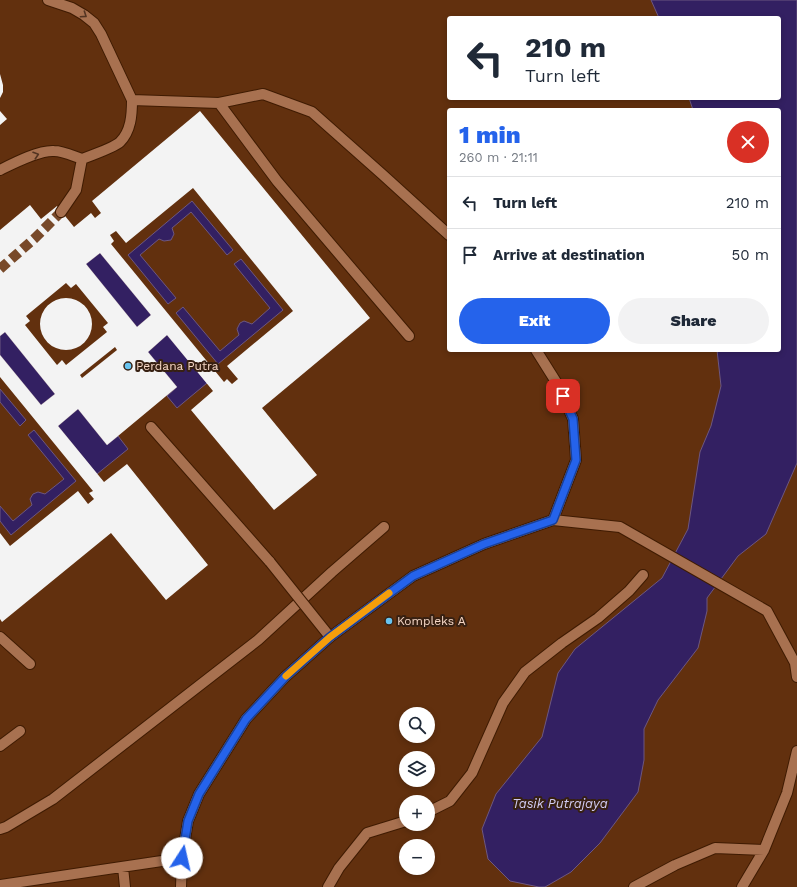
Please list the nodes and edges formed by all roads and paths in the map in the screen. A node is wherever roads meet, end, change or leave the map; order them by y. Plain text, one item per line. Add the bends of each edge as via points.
1 (48, 0) edge
2 (132, 100) junction
3 (219, 103) junction
4 (82, 159) junction
5 (0, 170) edge
6 (61, 212) tunnel mouth
7 (447, 233) edge
8 (409, 336) dead end
9 (537, 352) edge
10 (151, 427) dead end
11 (553, 520) junction
12 (384, 527) dead end
13 (643, 575) dead end
14 (0, 637) edge
15 (330, 637) junction
16 (30, 664) dead end
17 (797, 677) edge
18 (20, 731) dead end
19 (0, 746) edge
20 (797, 751) edge
21 (435, 808) edge
22 (399, 822) edge
23 (0, 829) edge
24 (764, 850) junction
25 (182, 858) junction
26 (123, 867) junction
27 (0, 885) edge
28 (125, 887) edge
29 (181, 887) edge
30 (328, 887) edge
31 (634, 887) edge
32 (742, 887) edge

1 -> 2 lane via 72,8 94,23
2 - 3 lane
2 - 4 lane via 132,117 119,143
3 - 7 lane via 263,94 312,112
3 - 8 lane via 277,181
5 -> 4 lane via 37,154 54,151
4 - 6 lane via 76,190
9 - 11 lane via 558,384 573,419 576,460
10 - 15 lane, bridge via 270,562
11 - 15 lane via 484,544 413,576
11 - 17 lane via 620,527 767,611 795,663
12 - 23 lane via 258,640 53,798
13 - 21 lane via 598,618 525,672 503,703 472,773 450,801
14 - 16 lane
15 - 25 lane via 285,677 246,719 199,794 188,821
18 - 19 lane
20 - 24 lane via 788,793
22 - 30 lane via 367,833 339,868
24 - 31 lane via 715,848
24 - 32 lane
25 - 26 lane
25 - 29 lane
26 - 27 lane
26 - 28 lane

